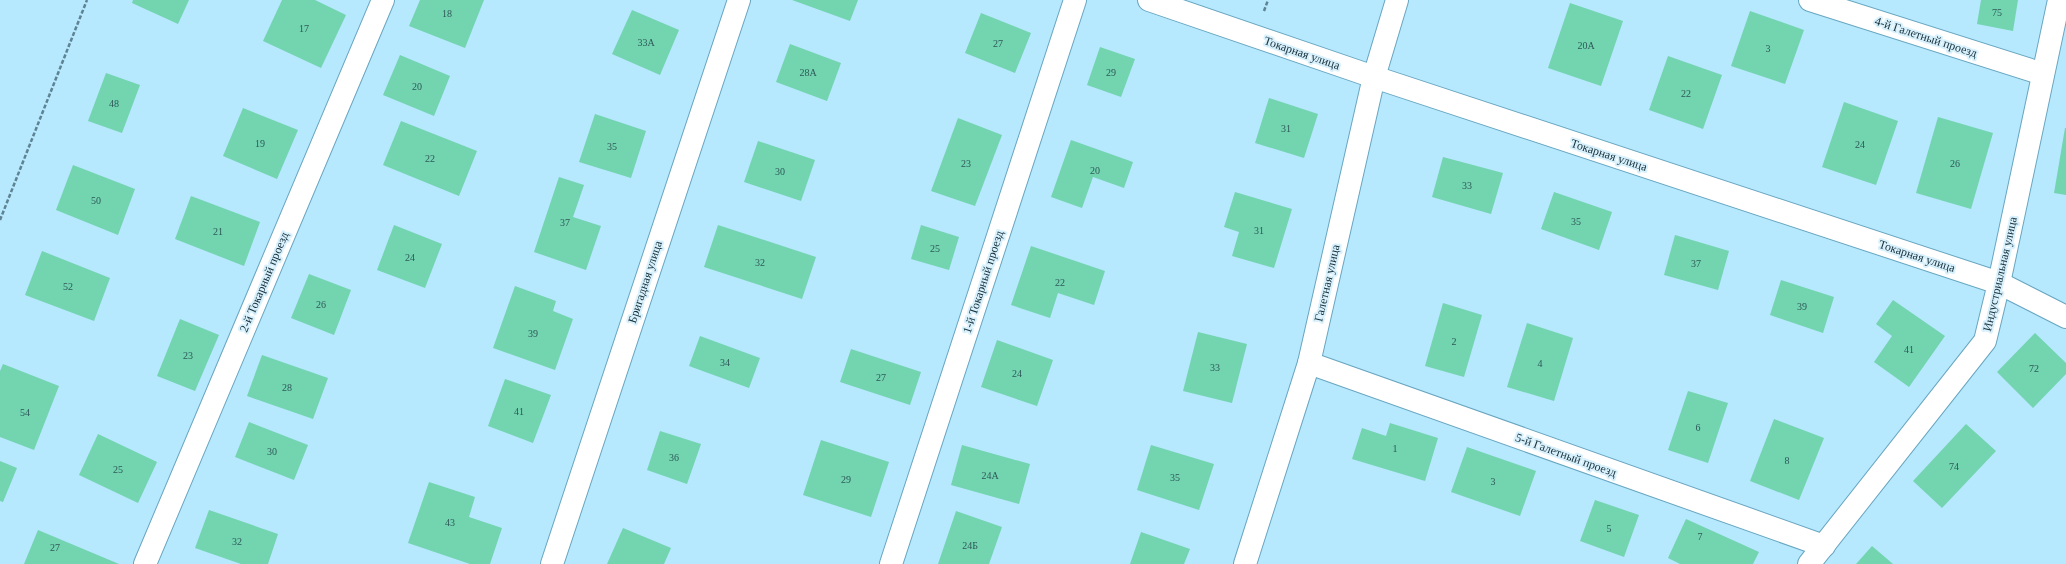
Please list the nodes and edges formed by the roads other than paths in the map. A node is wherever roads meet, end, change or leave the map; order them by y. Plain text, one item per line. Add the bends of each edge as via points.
1 (383, 0) edge
2 (739, 0) edge
3 (1075, 0) edge
4 (1149, 0) edge
5 (1397, 0) edge
6 (1810, 0) edge
7 (2059, 0) edge
8 (2043, 74) junction
9 (1374, 77) junction
10 (1999, 282) junction
11 (2066, 317) edge
12 (1309, 363) junction
13 (1824, 546) junction
14 (145, 564) edge
15 (552, 564) edge
16 (891, 564) edge
17 (1245, 564) edge
18 (1809, 564) edge

1 - 14 street, 2-й Токарный проезд
2 - 15 street, Бригадная улица
3 - 16 street, 1-й Токарный проезд
4 - 9 street, Токарная улица
5 - 9 street, Галетная улица
6 - 8 street, 4-й Галетный проезд
7 - 8 street, Индустриальная улица
8 - 10 street, Индустриальная улица
9 - 10 street, Токарная улица
9 - 12 street, Галетная улица
10 - 11 street, Токарная улица
10 - 13 street, Индустриальная улица via 1984,341
12 - 13 street, 5-й Галетный проезд
12 - 17 street, Галетная улица
13 - 18 street, Индустриальная улица

